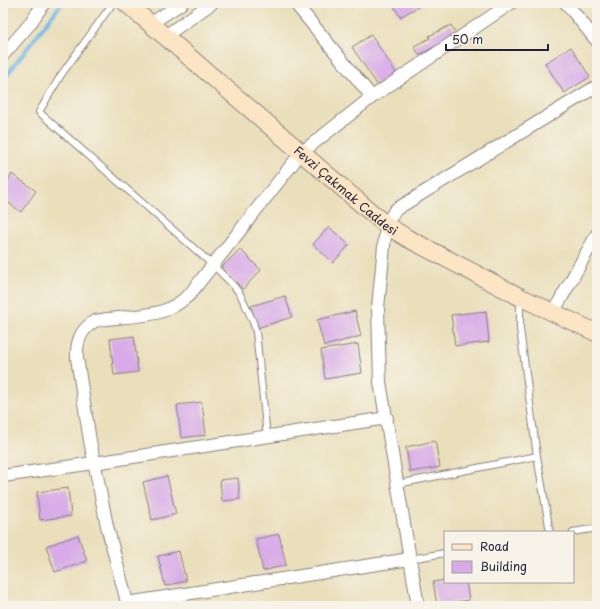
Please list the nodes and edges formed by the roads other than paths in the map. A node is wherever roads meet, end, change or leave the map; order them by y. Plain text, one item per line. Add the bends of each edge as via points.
1 (44, 3) edge
2 (113, 3) edge
3 (126, 3) edge
4 (182, 3) edge
5 (212, 3) edge
6 (295, 3) edge
7 (511, 3) edge
8 (566, 3) edge
9 (150, 24) junction
10 (165, 36) junction
11 (597, 41) edge
12 (3, 55) edge
13 (597, 86) edge
14 (372, 97) junction
15 (301, 153) junction
16 (386, 225) junction
17 (597, 234) edge
18 (212, 265) junction
19 (520, 297) junction
20 (552, 313) junction
21 (597, 333) edge
22 (387, 418) junction
23 (267, 437) junction
24 (537, 456) junction
25 (94, 464) junction
26 (3, 476) edge
27 (398, 484) junction
28 (597, 528) edge
29 (550, 531) edge
30 (574, 532) edge
31 (444, 553) edge
32 (410, 559) junction
33 (128, 605) edge
34 (418, 606) edge

1 - 12 street
2 - 18 lane via 61,75 39,112
3 - 9 street, Fevzi Çakmak Caddesi
4 - 9 street
5 - 10 street
6 - 14 street
7 - 14 street
8 - 11 street
9 - 10 street, Fevzi Çakmak Caddesi
10 - 15 street, Fevzi Çakmak Caddesi
13 - 16 street via 395,210
14 - 15 street
15 - 16 street, Fevzi Çakmak Caddesi
15 - 18 street
16 - 19 street, Fevzi Çakmak Caddesi
16 - 22 street via 378,308 380,382
17 - 20 street
18 - 23 lane via 240,294 253,322
18 - 25 street via 190,294 172,308 95,321 82,331 76,348
19 - 20 street, Fevzi Çakmak Caddesi
19 - 24 lane via 520,329
20 - 21 street, Fevzi Çakmak Caddesi
22 - 23 street
22 - 27 street
23 - 25 street
24 - 27 lane
24 - 29 lane
25 - 26 street
25 - 33 street
27 - 32 street
28 - 30 lane
31 - 32 lane
32 - 33 street
32 - 34 street

